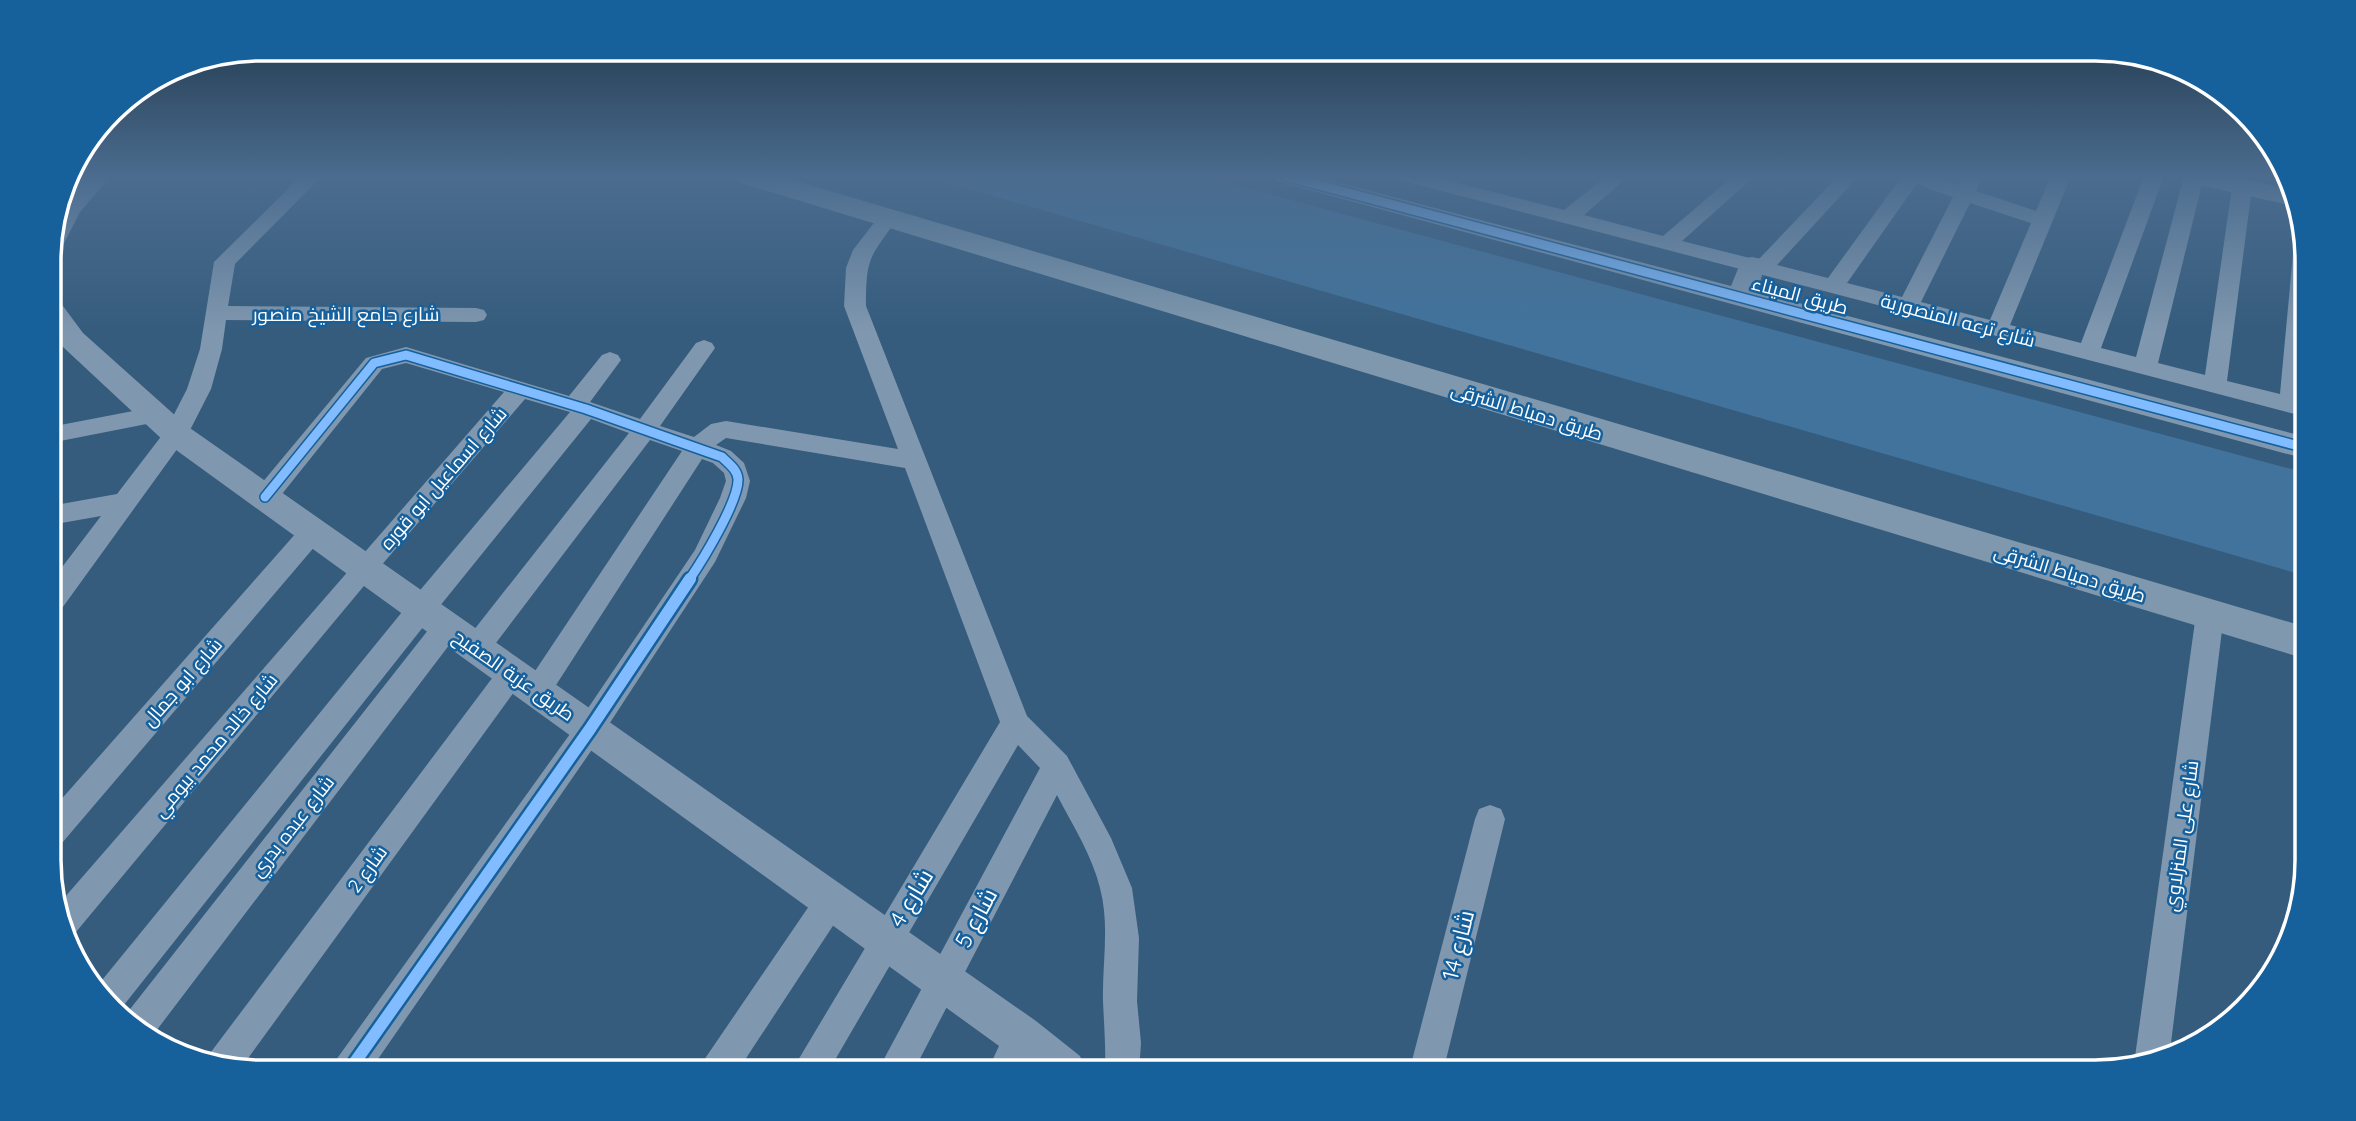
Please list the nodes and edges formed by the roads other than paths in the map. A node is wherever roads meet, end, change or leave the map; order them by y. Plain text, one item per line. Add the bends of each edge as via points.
1 (259, 228) edge
2 (879, 228) edge
3 (920, 228) edge
4 (984, 228) edge
5 (1481, 228) edge
6 (1614, 228) edge
7 (1684, 228) edge
8 (1796, 228) edge
9 (1875, 228) edge
10 (1947, 228) edge
11 (2040, 228) edge
12 (2135, 228) edge
13 (2181, 228) edge
14 (2236, 228) edge
15 (1668, 242) junction
16 (1757, 266) junction
17 (1833, 287) junction
18 (1741, 298) junction
19 (1908, 307) junction
20 (216, 313) junction
21 (476, 315) dead end
22 (62, 325) edge
23 (1997, 330) junction
24 (704, 348) dead end
25 (2088, 354) junction
26 (610, 360) dead end
27 (2145, 368) junction
28 (2215, 386) junction
29 (521, 388) junction
30 (1505, 394) junction
31 (581, 407) junction
32 (2295, 407) edge
33 (165, 424) junction
34 (645, 429) junction
35 (62, 434) edge
36 (2295, 445) edge
37 (697, 447) junction
38 (914, 461) junction
39 (265, 497) junction
40 (125, 502) junction
41 (62, 514) edge
42 (313, 531) junction
43 (82, 560) junction
44 (61, 564) edge
45 (364, 568) junction
46 (61, 588) edge
47 (2210, 614) junction
48 (2295, 615) edge
49 (434, 618) junction
50 (2295, 640) edge
51 (476, 648) junction
52 (524, 682) junction
53 (1015, 723) junction
54 (590, 729) junction
55 (1057, 765) junction
56 (1490, 819) dead end
57 (61, 821) edge
58 (831, 901) junction
59 (70, 917) edge
60 (886, 940) junction
61 (943, 981) junction
62 (113, 993) edge
63 (142, 1020) edge
64 (1021, 1036) junction
65 (2153, 1051) edge
66 (229, 1057) edge
67 (1429, 1059) edge
68 (357, 1060) edge
69 (724, 1060) edge
70 (815, 1060) edge
71 (901, 1060) edge
72 (1010, 1060) edge
73 (1049, 1060) edge
74 (1123, 1060) edge

1 - 20 street via 225,262
2 - 38 street via 862,247 855,270 855,306
3 - 30 highway, طريق دمياط الشرقى
4 - 30 highway, طريق دمياط الشرقى
5 - 18 street, طريق الميناء
6 - 15 street, شارع ترعه المنصورية
7 - 15 street
8 - 16 street
9 - 17 street
10 - 19 street
11 - 23 street
12 - 25 street
13 - 27 street
14 - 28 street
15 - 16 street, شارع ترعه المنصورية
16 - 17 street, شارع ترعه المنصورية
16 - 18 street
17 - 19 street, شارع ترعه المنصورية
18 - 36 street, طريق الميناء
19 - 23 street, شارع ترعه المنصورية
20 - 21 street, شارع جامع الشيخ منصور
20 - 33 street via 199,389
22 - 33 street, طريق عزبة الصفيح
23 - 25 street, شارع ترعه المنصورية
24 - 34 street
25 - 27 street, شارع ترعه المنصورية
26 - 31 street
27 - 28 street, شارع ترعه المنصورية
28 - 32 street, شارع ترعه المنصورية
29 - 31 street
29 - 39 street via 416,356 384,358 374,363
29 - 45 street, شارع اسماعيل ابو قوره
30 - 47 highway, طريق دمياط الشرقى
30 - 48 highway, طريق دمياط الشرقى
31 - 34 street
31 - 49 street
33 - 35 street
33 - 39 street, طريق عزبة الصفيح
33 - 40 street
34 - 37 street
34 - 51 street
37 - 38 street via 726,429
37 - 52 street
37 - 54 street via 722,457 734,468 733,498 706,555
38 - 53 street
39 - 42 street, طريق عزبة الصفيح
40 - 41 street
40 - 43 street
42 - 45 street, طريق عزبة الصفيح
42 - 57 street, شارع ابو جمال
43 - 44 street
43 - 46 street
45 - 49 street, طريق عزبة الصفيح
45 - 59 street, شارع خالد محمد بيومي
47 - 50 highway, طريق دمياط الشرقى
47 - 65 street, شارع على المنزلاوي
49 - 51 street, طريق عزبة الصفيح
49 - 62 street
49 - 63 street, شارع عبده بدري
51 - 52 street, طريق عزبة الصفيح
52 - 54 street, طريق عزبة الصفيح
52 - 66 street, شارع 2
53 - 55 street
53 - 60 street, شارع 4
54 - 58 street, طريق عزبة الصفيح
54 - 68 street
55 - 61 street, شارع 5
55 - 74 street via 1116,888 1123,938
56 - 67 street, شارع 14
58 - 60 street, طريق عزبة الصفيح
58 - 69 street
60 - 61 street, طريق عزبة الصفيح
60 - 70 street, شارع 4
61 - 64 street, طريق عزبة الصفيح
61 - 71 street, شارع 5
64 - 72 street
64 - 73 street, طريق عزبة الصفيح

